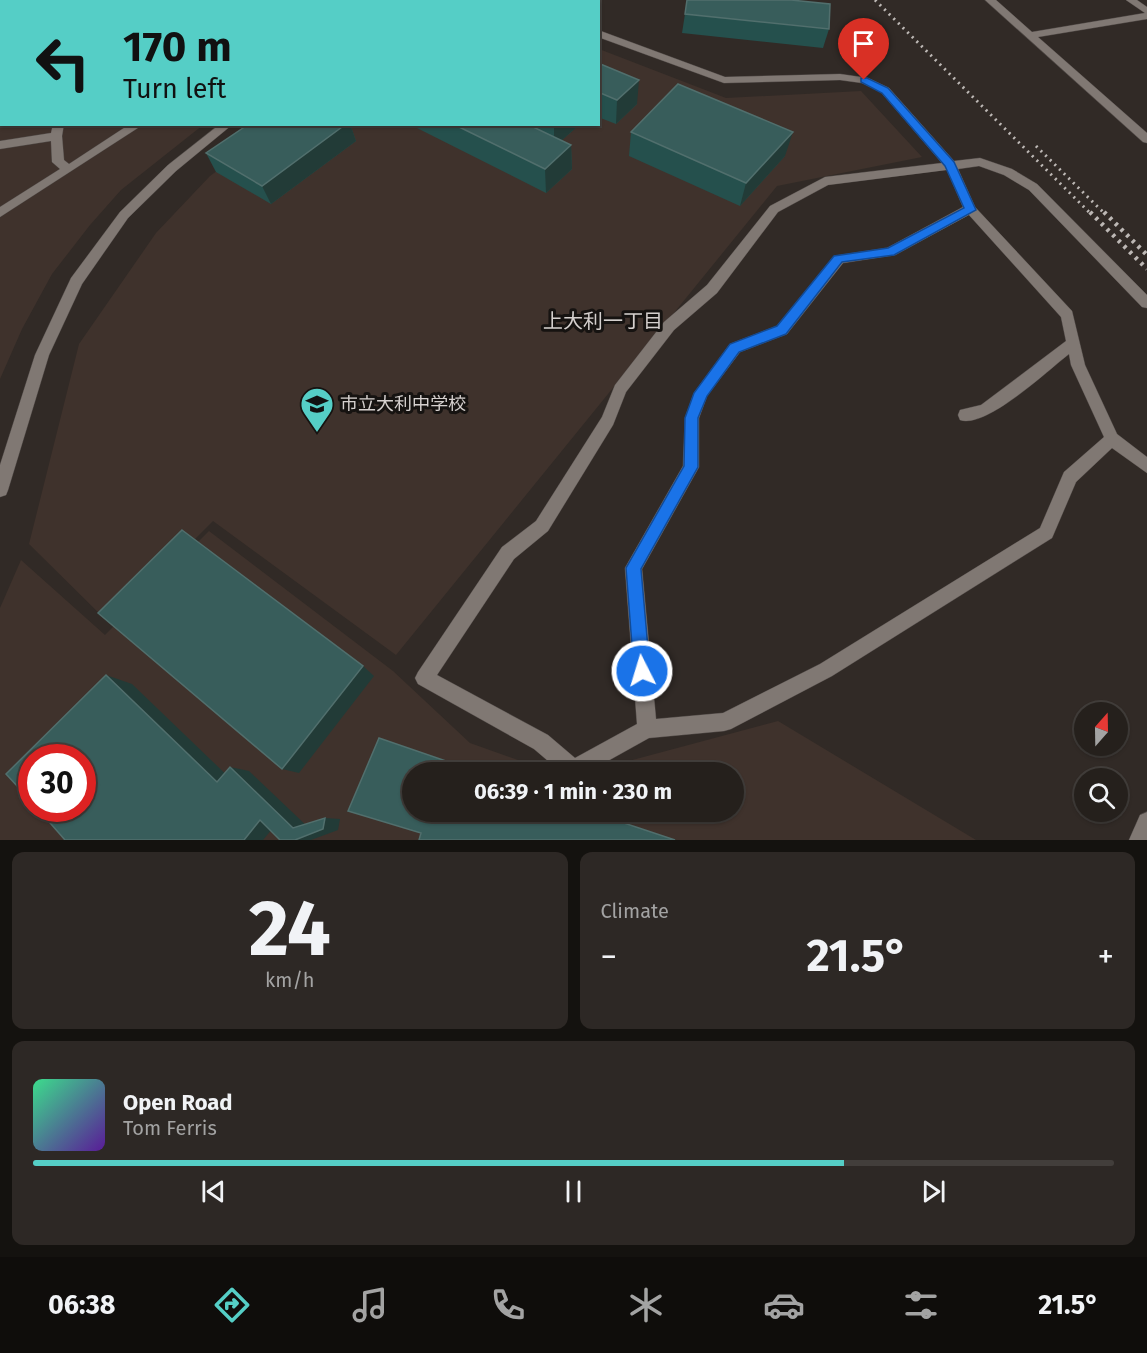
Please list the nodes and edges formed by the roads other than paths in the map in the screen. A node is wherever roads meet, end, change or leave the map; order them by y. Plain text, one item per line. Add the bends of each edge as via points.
1 (990, 0) edge
2 (1131, 0) edge
3 (1147, 11) edge
4 (1147, 16) edge
5 (600, 34) edge
6 (1030, 35) junction
7 (136, 126) edge
8 (225, 126) edge
9 (58, 130) edge
10 (1147, 139) edge
11 (0, 145) edge
12 (950, 164) junction
13 (68, 169) junction
14 (970, 210) junction
15 (0, 213) edge
16 (1147, 303) edge
17 (1073, 343) junction
18 (965, 415) dead end
19 (1112, 439) junction
20 (1147, 466) edge
21 (0, 490) edge
22 (647, 729) junction
23 (1147, 822) edge
24 (1139, 840) edge

1 - 6 street
2 - 3 street
4 - 6 street
5 - 12 street via 724,80 864,80 885,90
6 - 10 street
7 - 13 street
8 - 21 street via 172,168 124,215 76,282 42,356
9 - 11 street
9 - 13 street via 58,162
12 - 14 street
12 - 16 street via 980,162 1033,187
12 - 22 street via 825,181 774,209 712,289 669,326 620,389 608,420 542,526 508,553 424,678 541,742 573,770
13 - 15 street
14 - 17 street via 1067,315
14 - 22 street via 890,252 839,259 782,330 735,348 701,393 692,418 691,467 633,568
17 - 18 street via 985,410
17 - 19 street via 1078,366
19 - 20 street
19 - 22 street via 1070,477 1046,533 826,670 724,722
23 - 24 street

